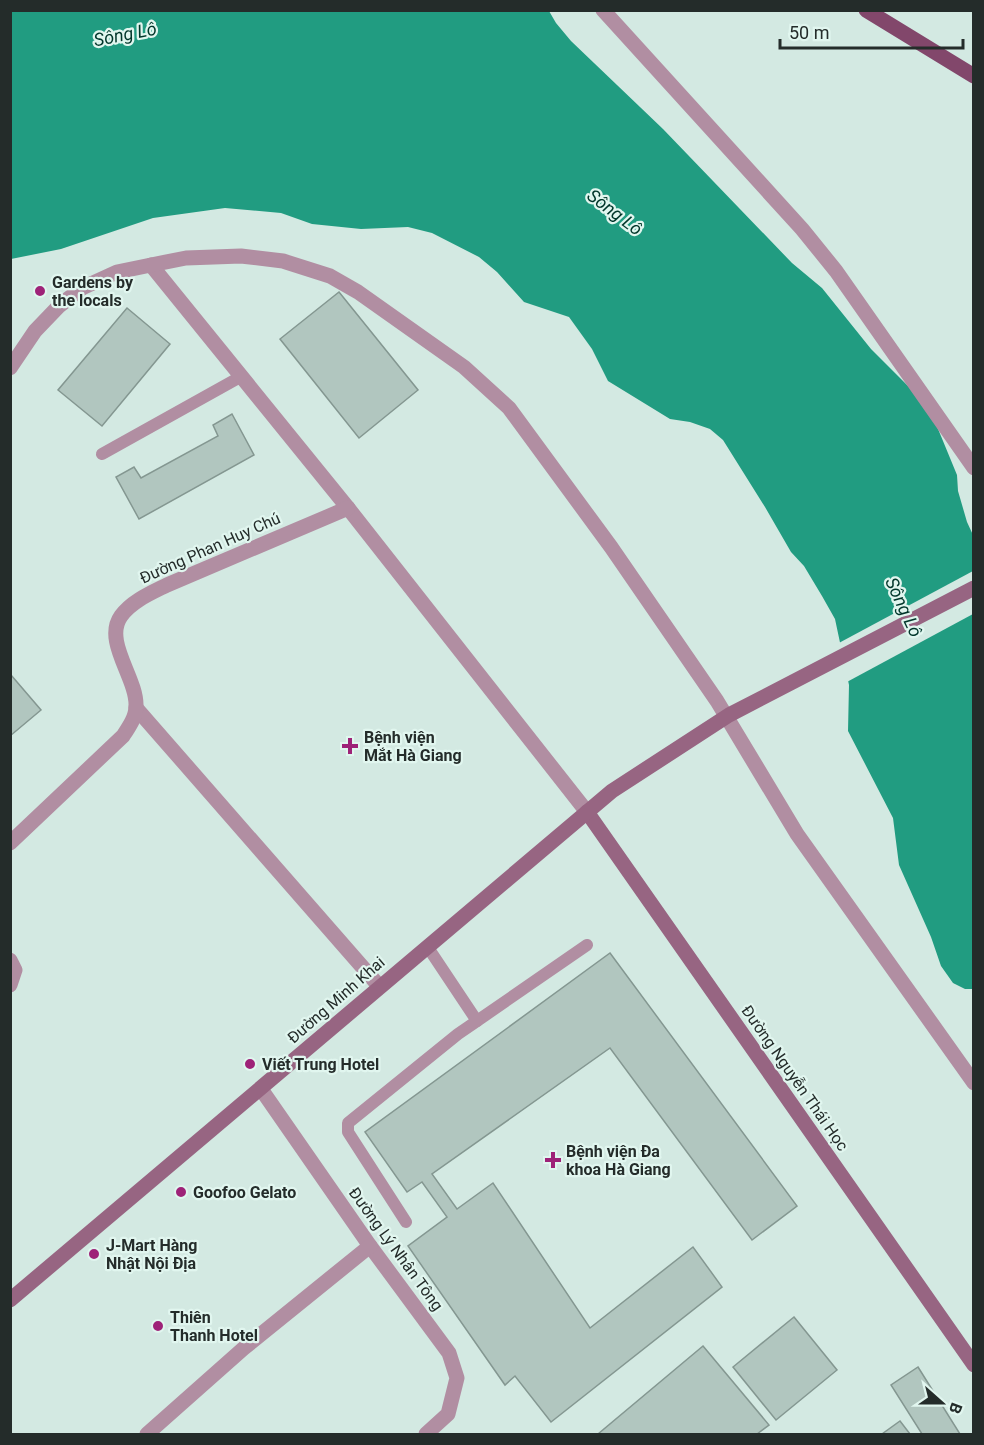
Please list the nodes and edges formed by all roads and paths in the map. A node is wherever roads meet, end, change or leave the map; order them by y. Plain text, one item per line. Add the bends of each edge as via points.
1 (603, 10) edge
2 (866, 10) edge
3 (974, 76) edge
4 (151, 265) junction
5 (10, 368) edge
6 (242, 376) junction
7 (102, 454) dead end
8 (974, 468) edge
9 (348, 508) junction
10 (974, 588) edge
11 (136, 708) junction
12 (587, 812) junction
13 (10, 843) edge
14 (587, 945) dead end
15 (427, 946) junction
16 (10, 960) edge
17 (10, 985) edge
18 (379, 986) junction
19 (477, 1021) junction
20 (974, 1083) edge
21 (261, 1089) junction
22 (406, 1222) dead end
23 (370, 1246) junction
24 (10, 1300) edge
25 (974, 1365) edge
26 (147, 1434) edge
27 (426, 1434) edge

1 - 8 street via 802,229 836,271
2 - 3 main road
4 - 5 street via 117,272 82,288 36,331
4 - 6 street
4 - 20 street via 186,258 241,256 283,261 330,276 464,367 497,396 611,547 717,701 797,834
6 - 7 lane
6 - 9 street
9 - 11 street, Đường Phan Huy Chú via 167,585 129,608 119,618 115,633
9 - 12 street
10 - 12 main road, Đường Minh Khai via 729,715 612,791
11 - 13 street via 123,736
11 - 18 street
12 - 15 main road, Đường Minh Khai
12 - 25 main road, Đường Nguyễn Thái Học
14 - 19 lane
15 - 18 main road, Đường Minh Khai
15 - 19 lane
16 - 17 street via 15,970
18 - 21 main road, Đường Minh Khai
19 - 22 lane via 348,1123 351,1138
21 - 23 street, Đường Lý Nhân Tông
21 - 24 main road, Đường Minh Khai
23 - 26 street via 244,1348
23 - 27 street, Đường Lý Nhân Tông via 449,1353 457,1378 448,1413

